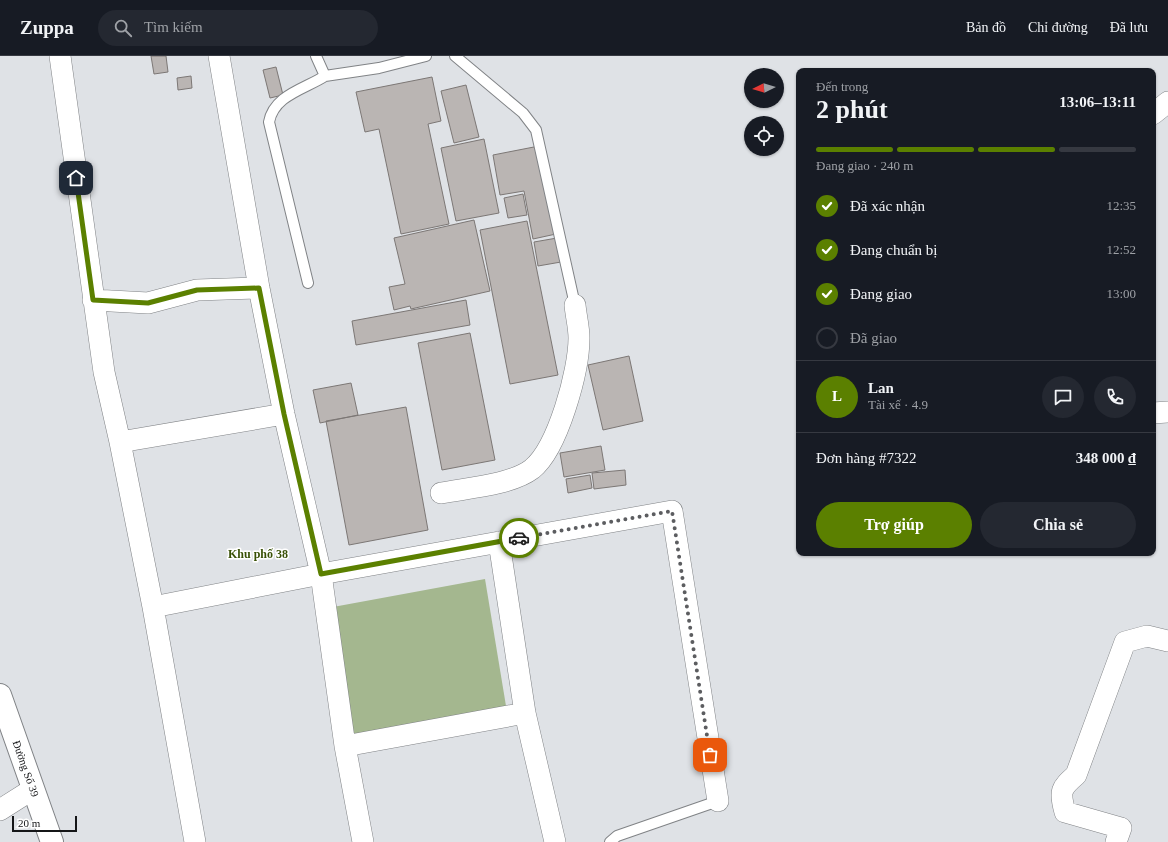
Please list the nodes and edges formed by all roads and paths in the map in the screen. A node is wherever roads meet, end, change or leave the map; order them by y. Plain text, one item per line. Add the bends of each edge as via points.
1 (60, 56) edge
2 (219, 56) edge
3 (316, 56) edge
4 (426, 56) edge
5 (455, 56) edge
6 (325, 76) junction
7 (1168, 102) edge
8 (1156, 112) edge
9 (308, 283) dead end
10 (259, 288) junction
11 (93, 300) junction
12 (575, 305) joint
13 (1168, 412) edge
14 (1156, 413) edge
15 (284, 414) junction
16 (120, 442) junction
17 (441, 493) dead end
18 (499, 542) junction
19 (321, 574) junction
20 (153, 607) junction
21 (1168, 641) edge
22 (0, 695) edge
23 (525, 713) junction
24 (345, 746) junction
25 (33, 789) junction
26 (718, 801) joint
27 (0, 810) edge
28 (52, 842) edge
29 (195, 842) edge
30 (363, 842) edge
31 (555, 842) edge
32 (610, 842) edge
33 (1116, 842) edge

1 - 11 street
2 - 10 street
3 - 6 lane
4 - 6 lane via 379,68
5 - 12 lane via 523,113 536,130
6 - 9 lane via 284,98 271,114 269,122
7 - 8 street
10 - 11 street via 197,290 148,303
10 - 15 street
11 - 16 street via 104,372
12 - 17 street via 579,338 575,373 560,421 547,451 532,469 511,479
13 - 14 street
15 - 16 street
15 - 19 street
16 - 20 street
18 - 19 street
18 - 23 street
18 - 26 street via 672,511
19 - 20 street
19 - 24 street
20 - 29 street
21 - 33 street via 1147,636 1125,642 1076,775 1063,787 1061,798 1065,812 1121,828
22 - 25 street, Đường Số 39
23 - 24 street
23 - 31 street
24 - 30 street
25 - 27 street
25 - 28 street, Đường Số 39
26 - 32 lane via 617,836

